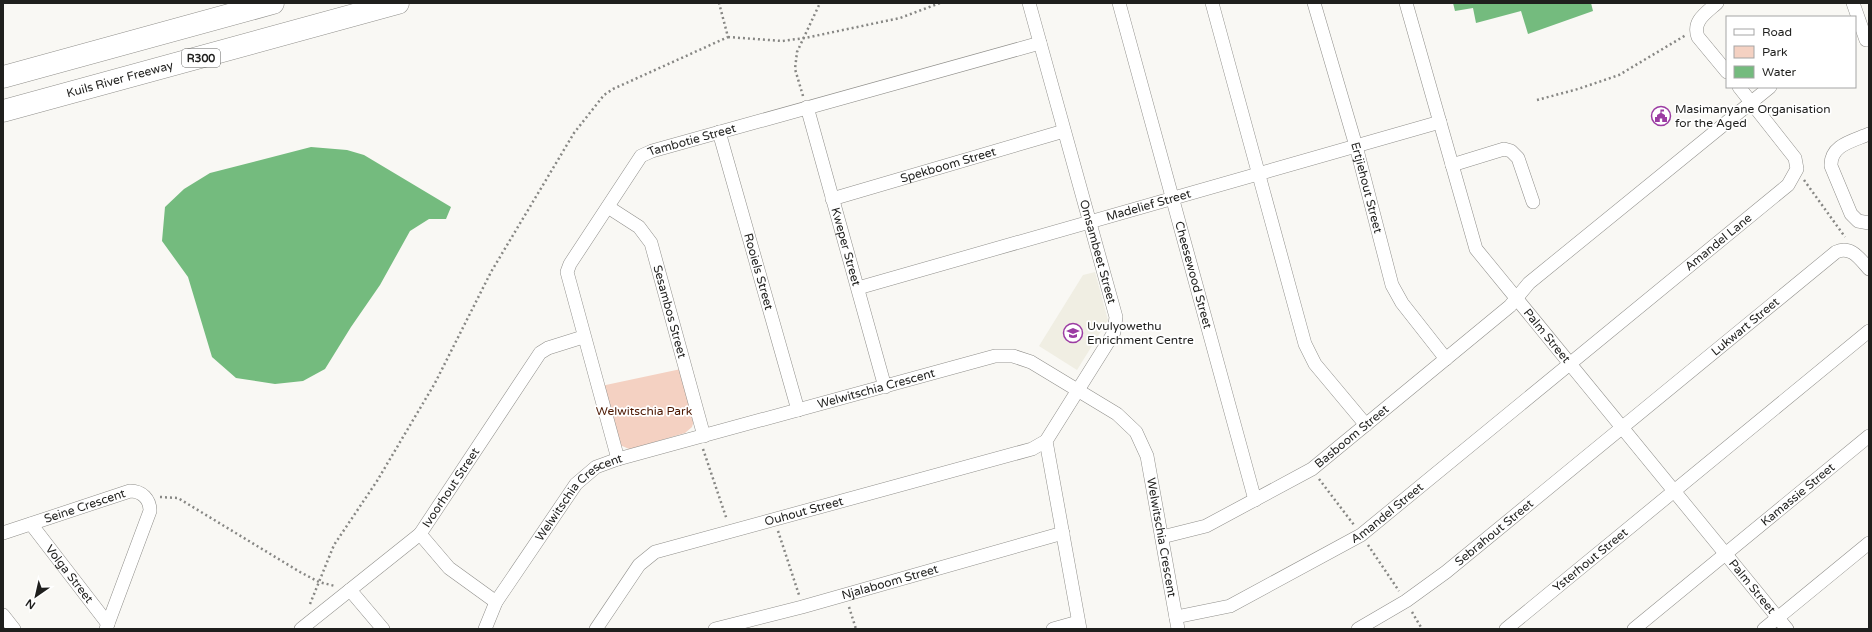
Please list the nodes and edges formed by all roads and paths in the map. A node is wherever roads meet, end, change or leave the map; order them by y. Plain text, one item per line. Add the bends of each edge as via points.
1 (273, 3) edge
2 (398, 3) edge
3 (719, 3) edge
4 (820, 3) edge
5 (940, 3) edge
6 (1029, 3) edge
7 (1119, 3) edge
8 (1212, 3) edge
9 (1314, 3) edge
10 (1406, 3) edge
11 (1717, 3) edge
12 (1853, 3) edge
13 (1696, 28) junction
14 (728, 37) junction
15 (805, 38) junction
16 (1863, 42) edge
17 (1040, 43) junction
18 (1726, 71) edge
19 (3, 77) edge
20 (1740, 88) edge
21 (1769, 88) edge
22 (1537, 100) dead end
23 (1751, 102) junction
24 (807, 107) junction
25 (3, 111) edge
26 (1440, 122) junction
27 (1064, 131) junction
28 (719, 132) junction
29 (1869, 134) edge
30 (1356, 146) junction
31 (1452, 165) junction
32 (1797, 169) junction
33 (1258, 174) junction
34 (832, 198) junction
35 (1172, 199) junction
36 (1533, 202) dead end
37 (608, 206) junction
38 (1090, 222) junction
39 (1863, 222) edge
40 (1845, 237) junction
41 (1848, 250) junction
42 (1869, 269) edge
43 (858, 288) junction
44 (1517, 297) junction
45 (1869, 331) edge
46 (583, 337) junction
47 (1446, 359) junction
48 (1570, 362) junction
49 (885, 386) junction
50 (1077, 390) junction
51 (798, 410) junction
52 (1366, 425) junction
53 (1622, 426) junction
54 (1869, 436) edge
55 (702, 437) junction
56 (1046, 441) junction
57 (618, 459) junction
58 (1312, 469) junction
59 (1674, 490) junction
60 (145, 497) junction
61 (1255, 500) junction
62 (775, 520) junction
63 (31, 524) junction
64 (731, 532) junction
65 (3, 533) edge
66 (1063, 533) junction
67 (420, 534) junction
68 (1361, 535) junction
69 (1162, 537) junction
70 (1869, 543) edge
71 (1725, 552) junction
72 (319, 582) junction
73 (350, 590) junction
74 (846, 595) junction
75 (1406, 601) junction
76 (496, 602) junction
77 (802, 606) junction
78 (308, 611) dead end
79 (3, 614) edge
80 (1778, 617) junction
81 (1177, 623) edge
82 (1079, 625) edge
83 (107, 626) edge
84 (14, 629) edge
85 (301, 629) edge
86 (383, 629) edge
87 (485, 629) edge
88 (596, 629) edge
89 (715, 629) edge
90 (856, 629) edge
91 (1053, 629) edge
92 (1358, 629) edge
93 (1422, 629) edge
94 (1506, 629) edge
95 (1634, 629) edge
96 (1764, 629) edge
97 (1787, 629) edge

1 - 19 highway
2 - 25 highway, Kuils River Freeway / R300
3 - 14 path
4 - 15 path
5 - 15 path via 900,18
6 - 17 street, Omsambeet Street
7 - 35 street, Cheesewood Street
8 - 33 street
9 - 30 street, Ertjiehout Street
10 - 26 street
11 - 13 street via 1699,19
12 - 16 street
13 - 18 street via 1698,37
13 - 22 path via 1660,52 1619,74
14 - 15 path via 782,41
14 - 72 path via 613,89 604,95 574,133 481,290 436,383 377,481 334,545
15 - 24 path via 797,52 795,70
17 - 24 street, Tambotie Street
17 - 27 street, Omsambeet Street
20 - 23 street
21 - 23 street, Palm Street
23 - 32 street via 1792,154
23 - 44 street, Palm Street via 1529,283
24 - 28 street, Tambotie Street
24 - 34 street, Kweper Street
26 - 30 street, Madelief Street
26 - 31 street
27 - 34 street, Spekboom Street
27 - 38 street, Omsambeet Street
28 - 37 street, Tambotie Street via 646,153 637,161
28 - 51 street, Rooiels Street
29 - 39 street via 1837,148 1830,160 1830,166 1851,214
30 - 33 street, Madelief Street
30 - 47 street, Ertjiehout Street via 1392,285 1402,303
31 - 36 street via 1504,149 1511,151 1518,158
31 - 44 street via 1476,249
32 - 40 path
32 - 48 street, Amandel Lane via 1788,185
33 - 35 street, Madelief Street
33 - 52 street via 1306,349 1315,364
34 - 43 street, Kweper Street
35 - 38 street, Madelief Street
35 - 61 street, Cheesewood Street
37 - 46 street, Tambotie Street via 567,272
37 - 55 street, Sesambos Street via 638,228 651,243
38 - 43 street, Madelief Street
38 - 50 street, Omsambeet Street via 1116,317 1110,339
39 - 40 path
40 - 41 path
41 - 42 street via 1859,257
41 - 53 street, Lukwart Street via 1836,252
43 - 49 street, Kweper Street
44 - 47 street, Basboom Street via 1510,306
44 - 48 street, Palm Street
45 - 59 street
46 - 57 street, Tambotie Street
46 - 67 street, Ivoorhout Street via 540,353
47 - 52 street, Basboom Street
48 - 53 street, Palm Street
48 - 68 street, Amandel Street
49 - 50 street, Welwitschia Crescent via 995,356 1014,356 1031,362
49 - 51 street, Welwitschia Crescent
50 - 56 street, Omsambeet Street
50 - 69 street, Welwitschia Crescent via 1124,420 1141,440 1147,456
51 - 55 street, Welwitschia Crescent
52 - 58 street, Basboom Street
53 - 59 street, Palm Street
53 - 75 street, Sebrahout Street via 1446,572
54 - 71 street, Kamassie Street
55 - 57 street, Welwitschia Crescent
55 - 64 path
56 - 62 street, Ouhout Street via 1032,449
56 - 66 street
57 - 76 street, Welwitschia Crescent via 596,467 576,484
58 - 61 street, Basboom Street
58 - 68 path
59 - 71 street, Palm Street
59 - 94 street, Ysterhout Street
60 - 63 street, Seine Crescent via 138,492 130,491
60 - 72 path via 178,498
60 - 83 street via 150,511
61 - 69 street, Basboom Street via 1206,526
62 - 64 street, Ouhout Street
62 - 77 path
63 - 65 street, Seine Crescent
63 - 83 street, Volga Street
64 - 88 street, Ouhout Street via 649,555 639,565
66 - 74 street, Njalaboom Street
66 - 82 street
67 - 73 street, Ivoorhout Street
67 - 76 street via 452,572
68 - 75 path
68 - 81 street, Amandel Street via 1230,606
69 - 81 street, Welwitschia Crescent
70 - 80 street
71 - 80 street, Palm Street
71 - 95 street, Kamassie Street
72 - 73 path
72 - 78 path
73 - 85 street, Ivoorhout Street
73 - 86 street
74 - 77 street, Njalaboom Street
74 - 90 path
75 - 92 street, Sebrahout Street
75 - 93 path
76 - 87 street, Welwitschia Crescent
77 - 89 street, Njalaboom Street
79 - 84 street
80 - 96 street
80 - 97 street, Palm Street
82 - 91 street

